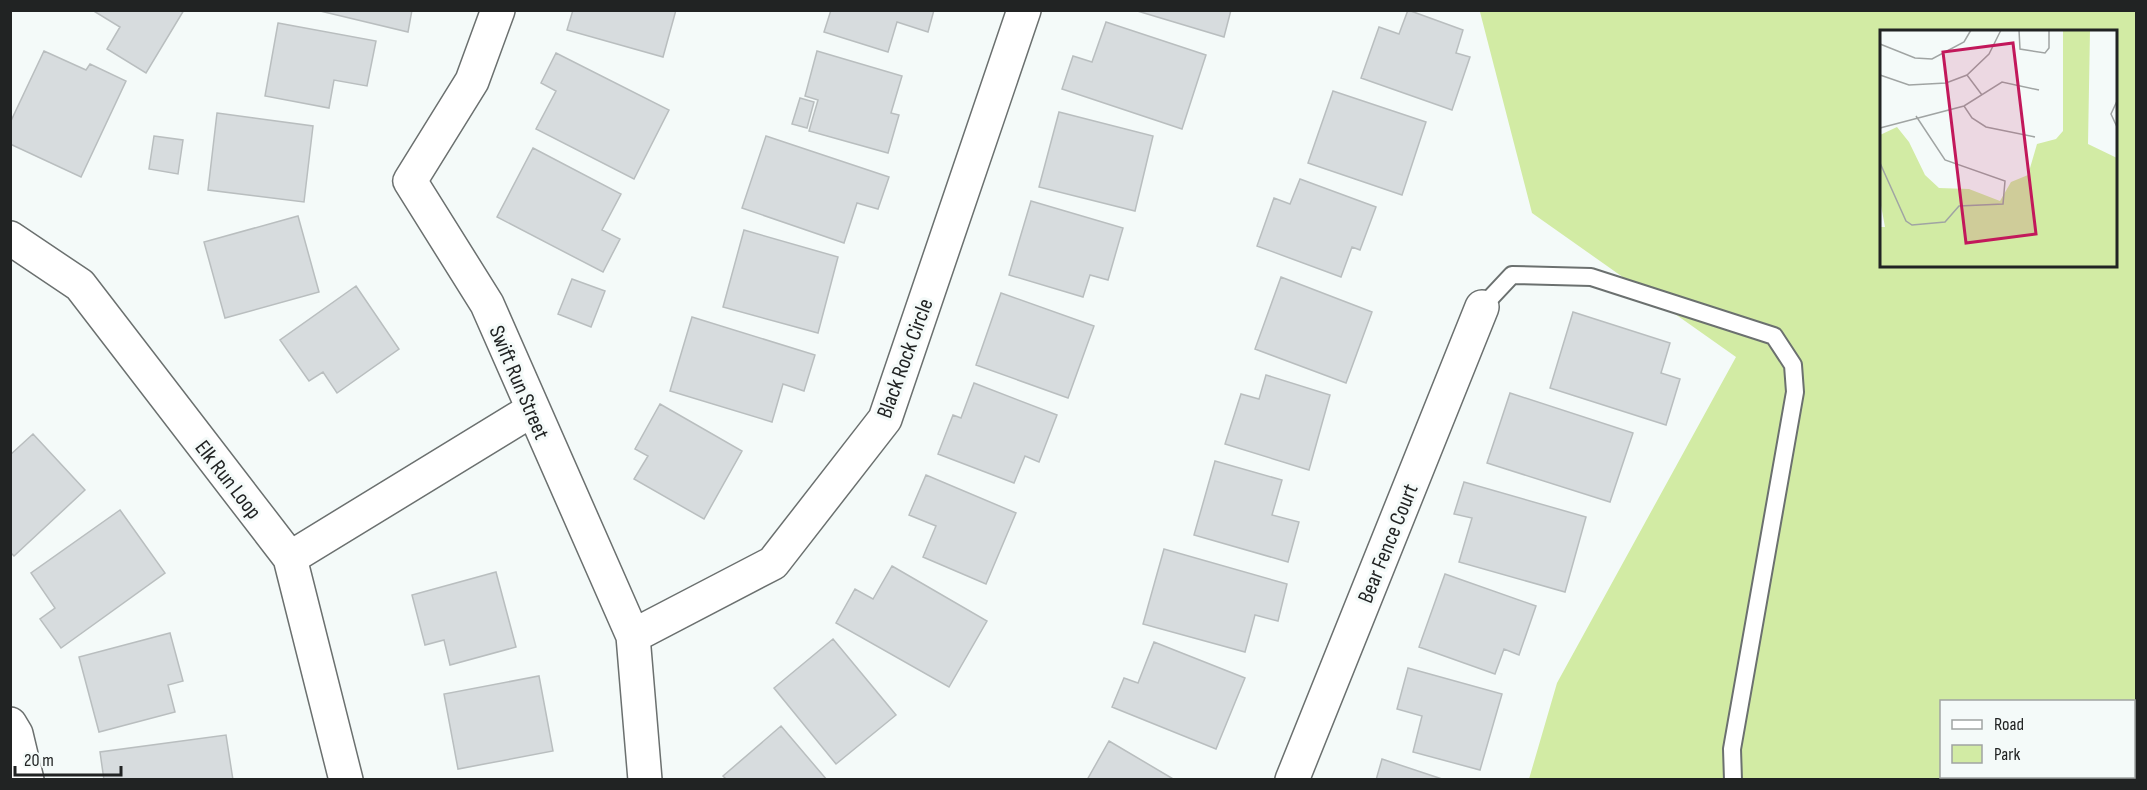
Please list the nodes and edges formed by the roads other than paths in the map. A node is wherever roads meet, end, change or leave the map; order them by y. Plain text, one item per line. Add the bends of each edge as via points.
1 (498, 10) edge
2 (1024, 10) edge
3 (10, 238) edge
4 (1482, 307) joint
5 (532, 410) junction
6 (290, 558) junction
7 (633, 636) junction
8 (10, 724) edge
9 (27, 780) edge
10 (346, 780) edge
11 (645, 780) edge
12 (1292, 780) edge
13 (1733, 780) edge

1 - 5 street, Swift Run Street via 472,81 410,181 487,304
2 - 7 street, Black Rock Circle via 885,419 773,563
3 - 6 street, Elk Run Loop via 80,285
4 - 12 street, Bear Fence Court
4 - 13 lane via 1512,275 1591,277 1774,336 1793,364 1795,392 1732,749
5 - 6 street
5 - 7 street, Swift Run Street
6 - 10 street, Elk Run Loop
7 - 11 street, Swift Run Street
8 - 9 street

